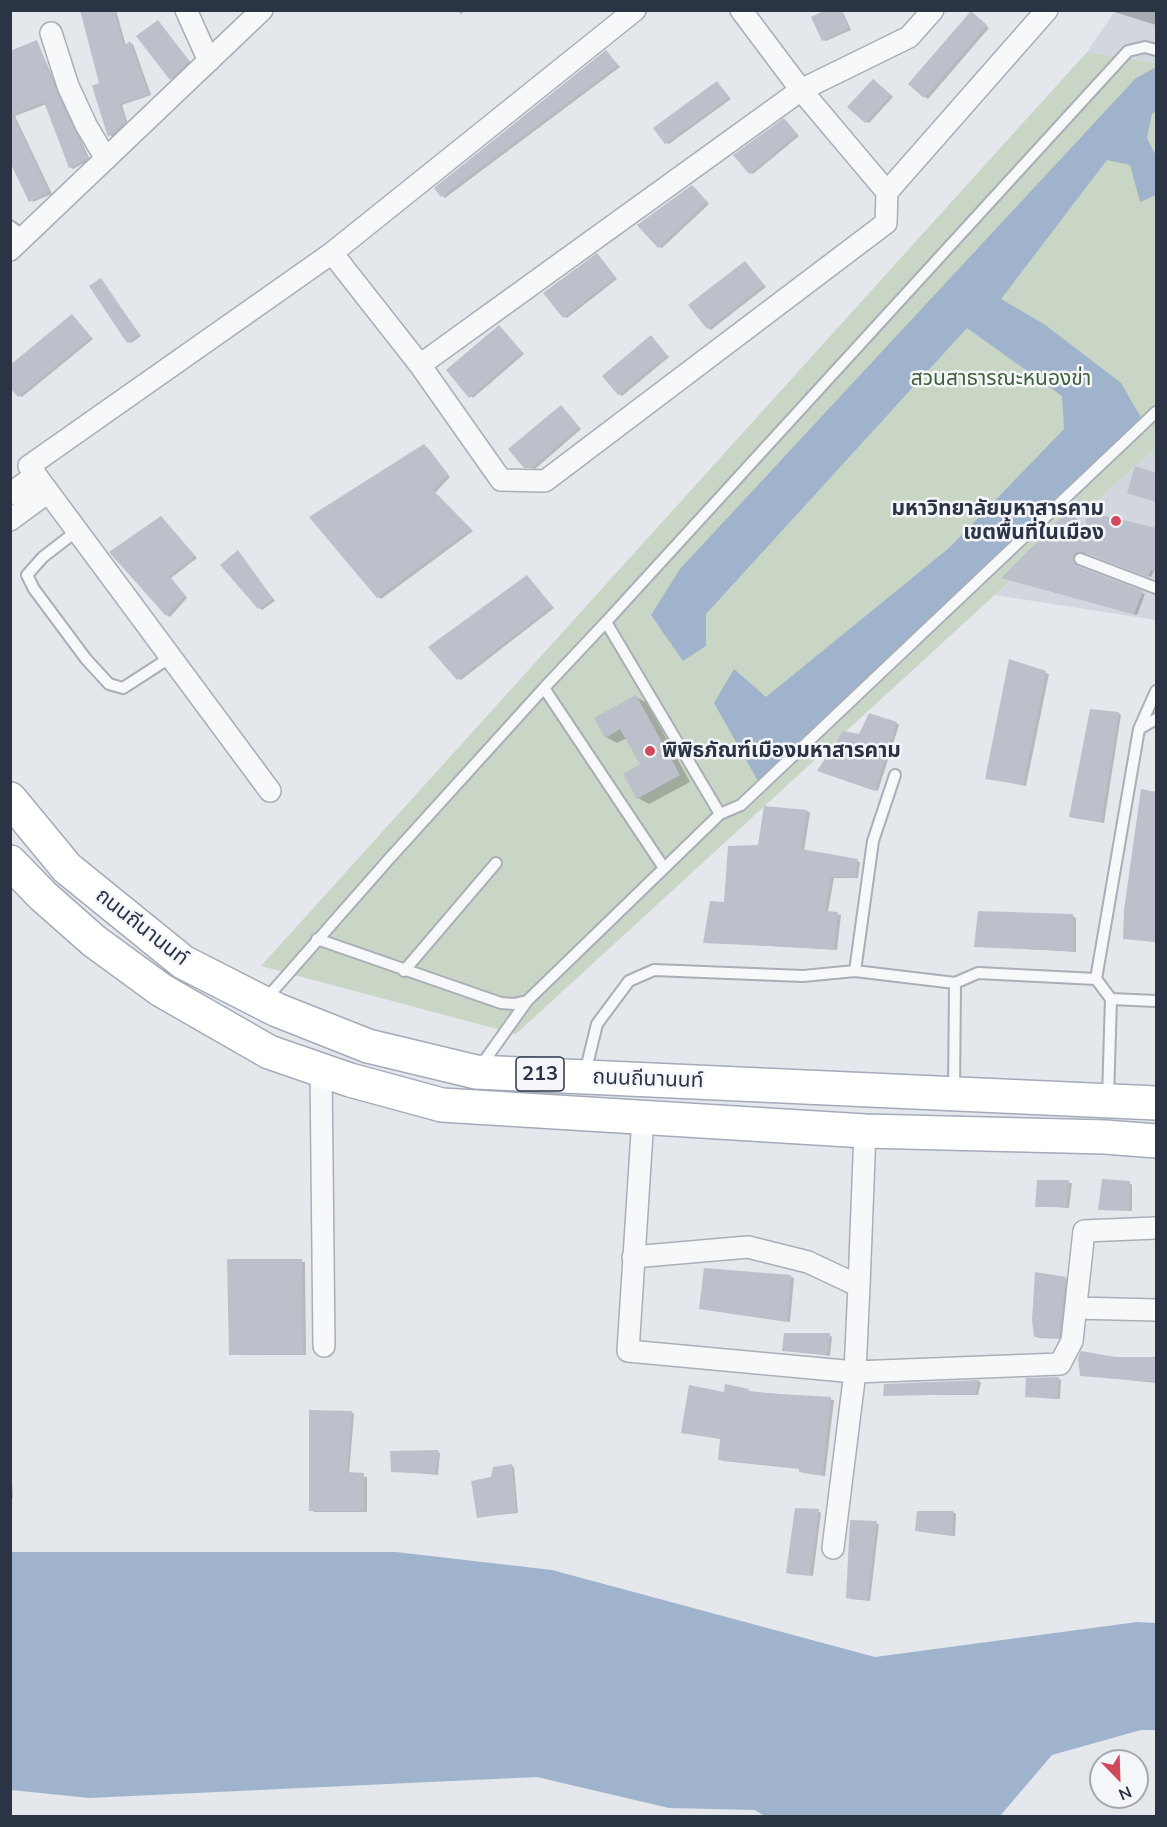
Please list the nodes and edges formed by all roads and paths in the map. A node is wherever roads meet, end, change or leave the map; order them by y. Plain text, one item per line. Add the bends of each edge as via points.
1 (186, 10) edge
2 (262, 10) edge
3 (635, 10) edge
4 (741, 10) edge
5 (933, 10) edge
6 (1047, 10) edge
7 (51, 33) dead end
8 (1156, 50) edge
9 (209, 61) junction
10 (801, 90) junction
11 (106, 159) junction
12 (887, 192) junction
13 (15, 238) edge
14 (332, 253) junction
15 (420, 365) junction
16 (1156, 412) edge
17 (42, 483) junction
18 (10, 494) edge
19 (10, 520) edge
20 (78, 530) junction
21 (1080, 559) dead end
22 (1156, 588) edge
23 (606, 622) junction
24 (171, 657) junction
25 (544, 688) junction
26 (1156, 691) edge
27 (1156, 719) edge
28 (1139, 729) junction
29 (895, 775) dead end
30 (270, 791) dead end
31 (10, 800) edge
32 (720, 814) junction
33 (10, 862) edge
34 (496, 863) dead end
35 (664, 868) junction
36 (317, 939) junction
37 (404, 971) junction
38 (855, 971) junction
39 (1096, 979) junction
40 (955, 983) junction
41 (1111, 999) junction
42 (527, 1001) junction
43 (1156, 1001) edge
44 (263, 1003) junction
45 (321, 1070) junction
46 (476, 1072) junction
47 (584, 1076) junction
48 (954, 1092) junction
49 (1108, 1099) junction
50 (1156, 1102) edge
51 (643, 1118) junction
52 (865, 1131) junction
53 (1105, 1137) junction
54 (1156, 1141) edge
55 (1156, 1228) edge
56 (633, 1257) junction
57 (859, 1286) junction
58 (1076, 1308) junction
59 (1156, 1310) edge
60 (324, 1346) dead end
61 (855, 1372) junction
62 (833, 1548) dead end

1 - 9 street
2 - 9 street
3 - 14 street
4 - 10 street
5 - 10 street via 909,38
6 - 12 street
7 - 11 street via 68,86
8 - 23 lane via 1145,47 1128,51
9 - 11 street
10 - 12 street
10 - 15 street
11 - 13 street
12 - 15 street via 886,223 864,242 545,481 501,480
14 - 15 street
14 - 17 street via 29,466
16 - 32 lane via 741,805
17 - 18 street
17 - 19 street
17 - 20 street
20 - 24 street
20 - 24 lane via 27,575 34,589 109,684 123,688
21 - 22 lane
23 - 25 lane
23 - 32 lane
24 - 30 street
25 - 35 lane
25 - 36 lane
26 - 28 lane
27 - 28 lane
28 - 39 lane
29 - 38 lane via 873,841
31 - 44 main road, ถนนถีนานนท์ / 213 via 66,868 183,962
32 - 35 lane
33 - 45 main road, ถนนถีนานนท์ / 213 via 94,941 161,990 269,1052
34 - 37 lane
35 - 42 lane
36 - 37 lane
36 - 44 lane
37 - 42 lane via 501,1003
38 - 40 lane
38 - 47 lane via 802,976 654,970 629,981 597,1024
39 - 40 lane via 978,973
39 - 41 lane
40 - 48 lane
41 - 43 lane
41 - 49 lane
42 - 46 lane
44 - 46 main road, ถนนถีนานนท์ / 213 via 368,1046
45 - 51 main road, ถนนถีนานนท์ / 213 via 442,1105
45 - 60 street
46 - 47 main road, ถนนถีนานนท์ / 213
47 - 48 main road, ถนนถีนานนท์ / 213
48 - 49 main road, ถนนถีนานนท์ / 213
49 - 50 main road, ถนนถีนานนท์ / 213
49 - 53 main road
51 - 52 main road, ถนนถีนานนท์ / 213
51 - 56 street
52 - 53 main road, ถนนถีนานนท์ / 213
52 - 57 street
53 - 54 main road, ถนนถีนานนท์ / 213
55 - 58 street via 1084,1231
56 - 57 street via 748,1248 808,1262
56 - 61 street via 628,1351
57 - 61 street
58 - 59 street
58 - 61 street via 1072,1341 1060,1364
61 - 62 street

